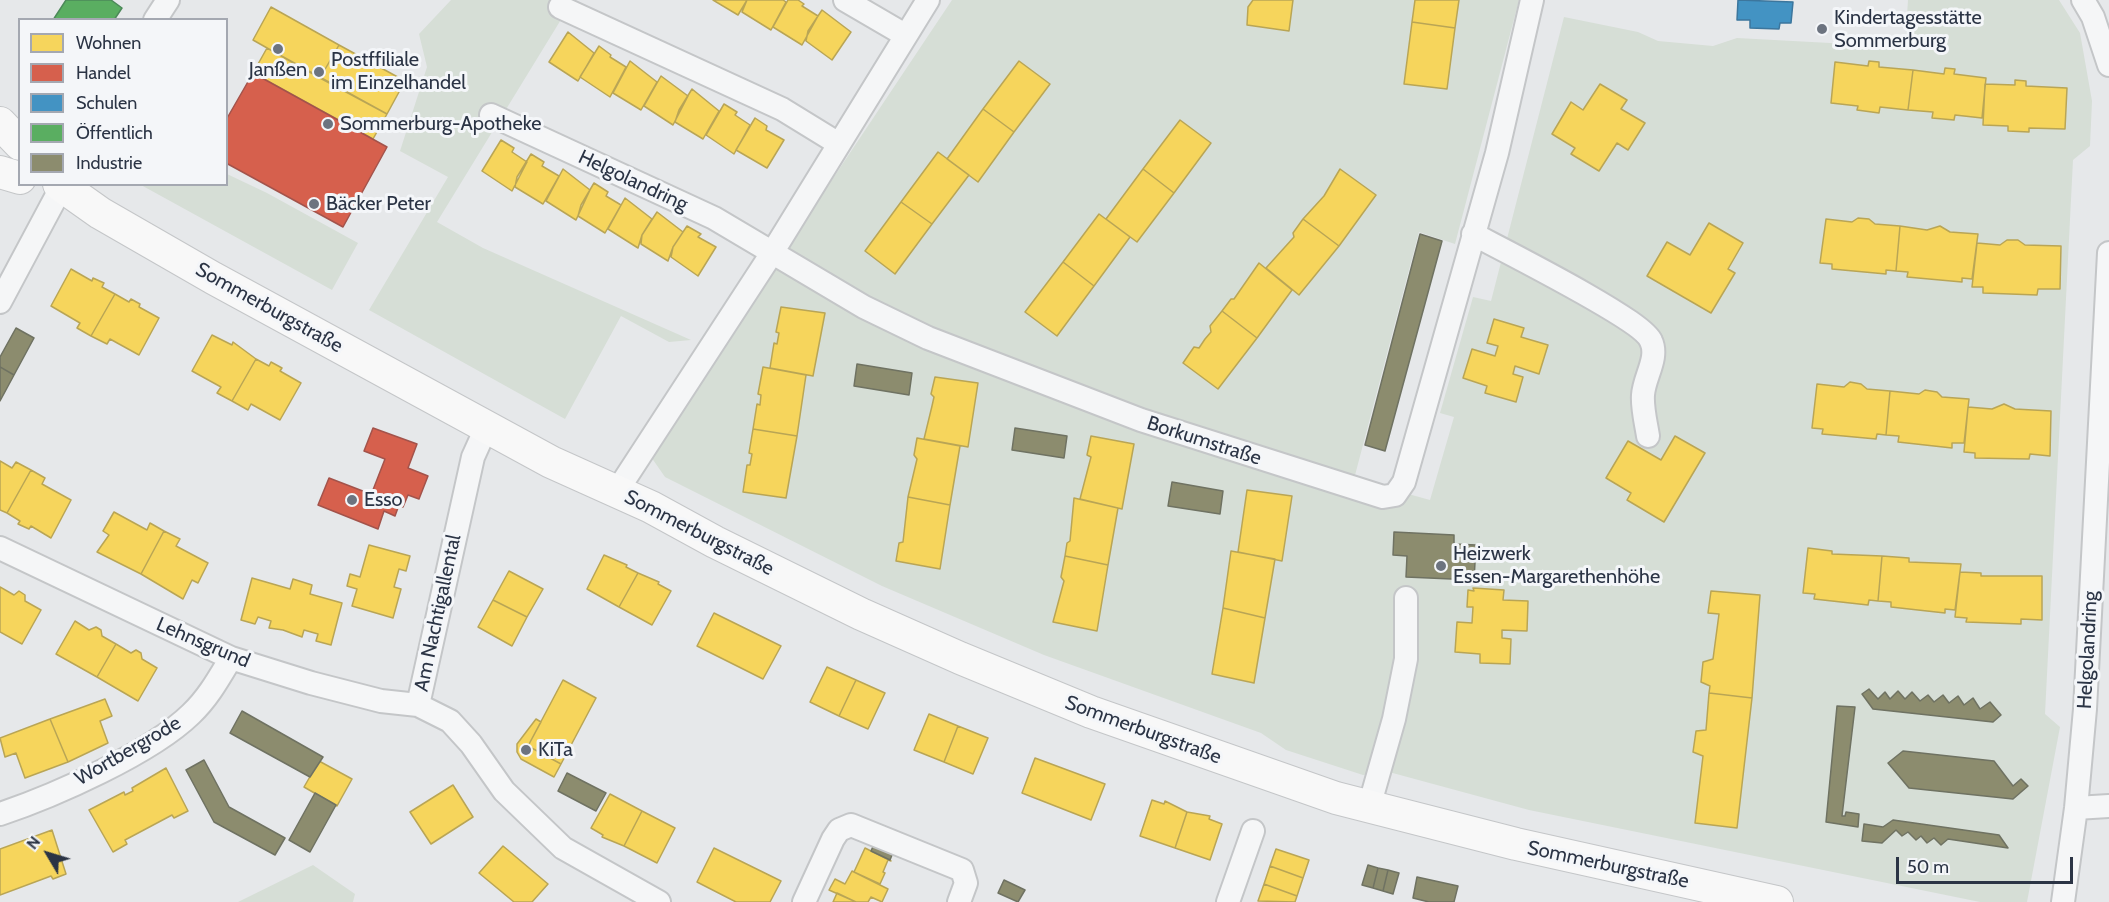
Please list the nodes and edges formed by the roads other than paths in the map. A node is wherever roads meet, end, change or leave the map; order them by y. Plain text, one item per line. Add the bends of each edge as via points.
1 (845, 0) edge
2 (928, 0) edge
3 (1532, 0) edge
4 (2083, 0) edge
5 (560, 7) dead end
6 (905, 35) junction
7 (2109, 65) edge
8 (491, 115) dead end
9 (0, 123) edge
10 (18, 142) edge
11 (839, 144) junction
12 (0, 172) edge
13 (18, 177) edge
14 (58, 186) edge
15 (60, 186) edge
16 (1473, 234) junction
17 (772, 253) junction
18 (2109, 253) edge
19 (0, 302) edge
20 (487, 426) junction
21 (1648, 436) dead end
22 (2103, 466) edge
23 (617, 491) junction
24 (0, 548) edge
25 (1406, 598) dead end
26 (231, 658) junction
27 (418, 705) junction
28 (2109, 806) edge
29 (1369, 807) junction
30 (2076, 808) junction
31 (0, 814) edge
32 (1253, 831) dead end
33 (659, 902) edge
34 (804, 902) edge
35 (959, 902) edge
36 (1228, 902) edge
37 (1777, 902) edge
38 (2063, 902) edge

1 - 6 street
2 - 6 street
3 - 16 street, Borkumstraße via 1497,153
4 - 7 street
5 - 11 street via 782,109
6 - 11 street
8 - 17 street, Helgolandring via 714,218
9 - 10 street
11 - 17 street
12 - 13 street
14 - 19 street
15 - 20 street, Sommerburgstraße via 213,278
16 - 17 street, Borkumstraße via 1404,482 1395,495 1383,497 1152,424 928,338 864,307
16 - 21 street via 1640,327 1651,340 1653,356 1643,394
17 - 23 street
18 - 22 street, Helgolandring
20 - 23 street, Sommerburgstraße via 551,462
20 - 27 street, Am Nachtigallental via 473,457
22 - 30 street, Helgolandring
23 - 29 street, Sommerburgstraße via 960,658 1183,746
24 - 26 street, Lehnsgrund
25 - 29 street via 1406,659
26 - 27 street, Lehnsgrund via 381,702
26 - 31 street, Wortbergrode via 209,694 172,731 43,798
27 - 33 street, Am Nachtigallental via 450,721 504,791 563,848
28 - 30 street
29 - 37 street, Sommerburgstraße
30 - 38 street, Helgolandring
32 - 36 street
34 - 35 street via 832,839 844,826 851,825 962,870 966,883

